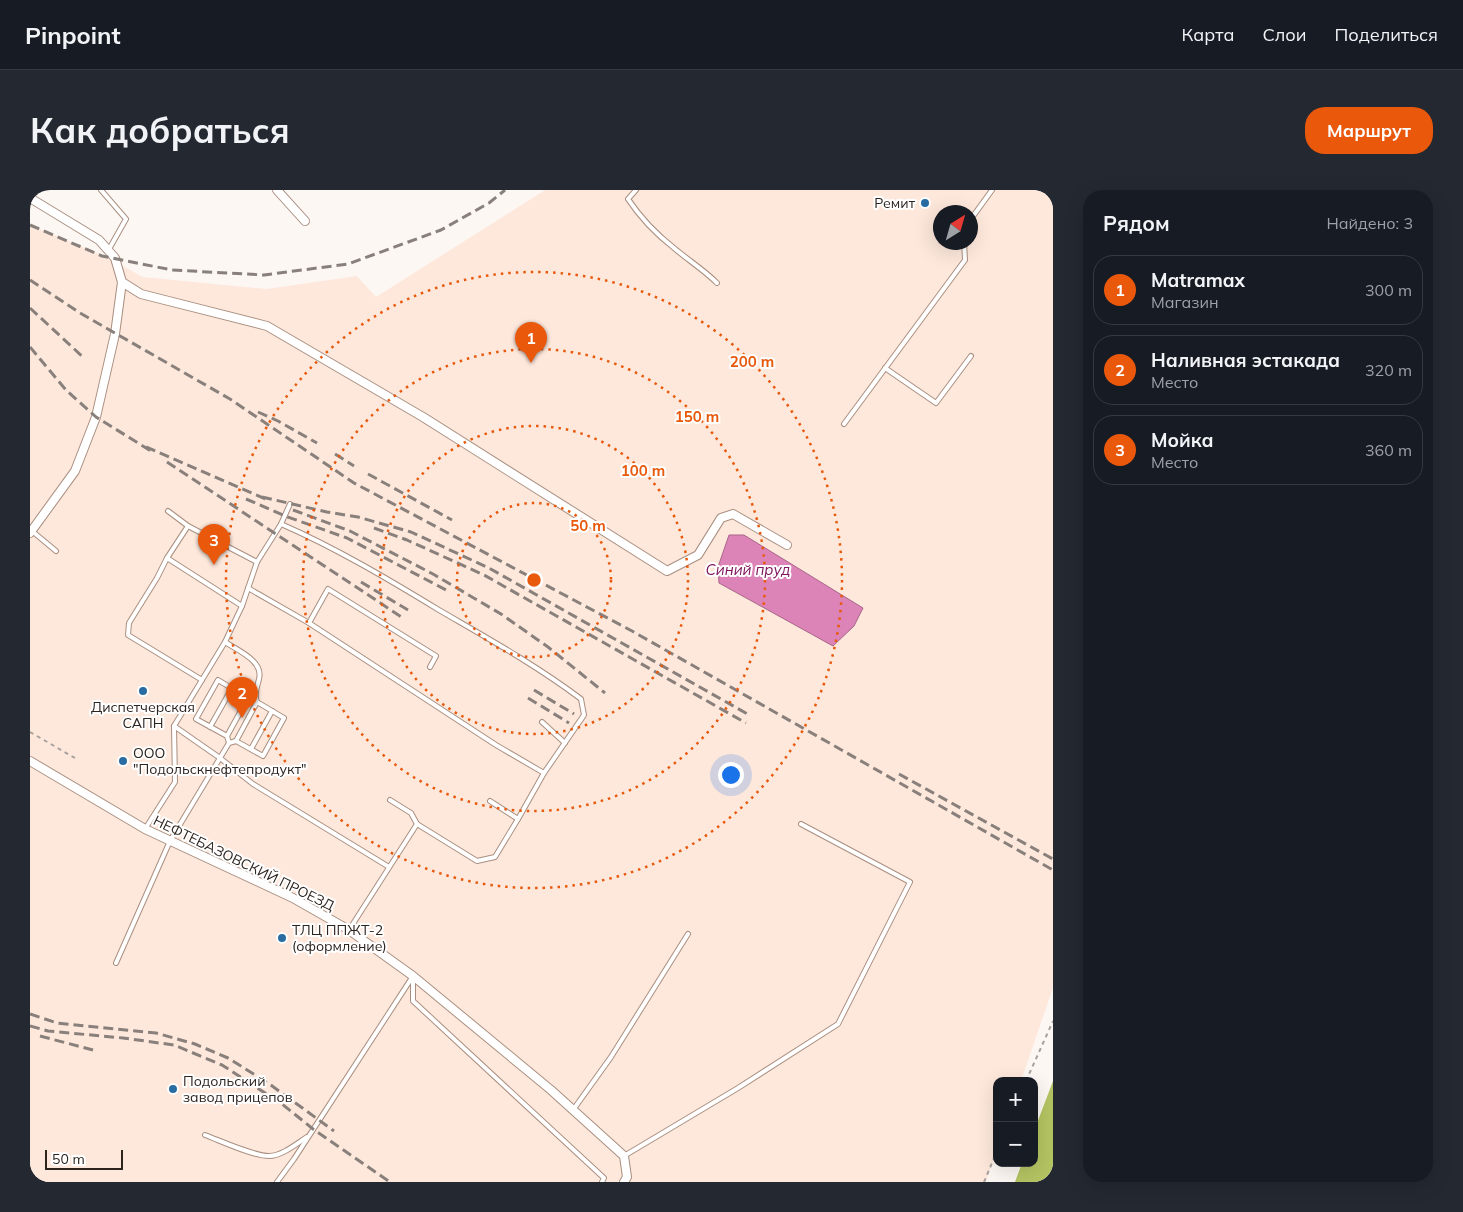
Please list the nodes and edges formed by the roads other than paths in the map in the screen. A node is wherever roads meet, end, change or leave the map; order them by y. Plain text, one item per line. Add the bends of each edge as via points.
1 (101, 190) edge
2 (277, 190) edge
3 (636, 190) edge
4 (992, 190) edge
5 (30, 198) edge
6 (978, 208) edge
7 (305, 220) dead end
8 (964, 250) edge
9 (108, 251) junction
10 (122, 282) junction
11 (717, 283) dead end
12 (971, 356) dead end
13 (885, 368) junction
14 (844, 424) dead end
15 (290, 504) dead end
16 (168, 511) dead end
17 (281, 524) junction
18 (188, 526) junction
19 (31, 532) edge
20 (787, 545) dead end
21 (56, 551) dead end
22 (167, 558) junction
23 (257, 562) junction
24 (248, 588) junction
25 (242, 606) junction
26 (309, 623) junction
27 (225, 642) junction
28 (430, 666) dead end
29 (202, 680) junction
30 (232, 688) junction
31 (255, 696) junction
32 (248, 698) junction
33 (257, 702) junction
34 (272, 711) junction
35 (542, 722) dead end
36 (174, 726) junction
37 (210, 727) junction
38 (227, 736) junction
39 (236, 741) junction
40 (229, 743) junction
41 (565, 743) junction
42 (251, 750) junction
43 (220, 758) junction
44 (30, 761) edge
45 (544, 773) junction
46 (390, 800) dead end
47 (490, 801) dead end
48 (518, 819) junction
49 (417, 824) junction
50 (801, 824) dead end
51 (145, 829) junction
52 (170, 841) junction
53 (389, 867) junction
54 (349, 930) junction
55 (688, 934) dead end
56 (116, 963) dead end
57 (413, 976) junction
58 (573, 1110) junction
59 (205, 1135) dead end
60 (309, 1136) junction
61 (624, 1156) junction
62 (276, 1182) edge
63 (602, 1182) edge
64 (624, 1182) edge

1 - 9 lane via 126,219
2 - 7 street
3 - 11 lane via 628,199 639,215 674,249
4 - 6 lane
5 - 9 street via 98,240
8 - 13 lane via 965,260
9 - 10 street via 115,258
10 - 19 street via 115,334 96,417 75,471
10 - 20 street via 141,294 267,326 423,417 667,571 698,555 721,518 733,514
12 - 13 lane via 936,403
13 - 14 lane
15 - 17 lane
16 - 18 lane
17 - 23 lane
17 - 41 lane via 309,536 422,599 546,673 581,699 584,715
18 - 22 lane
18 - 23 lane
19 - 21 lane
22 - 25 lane
22 - 29 lane via 129,623 128,635
23 - 24 lane
24 - 25 lane
24 - 26 lane
25 - 27 lane
26 - 28 lane via 328,589 436,656
26 - 45 lane
27 - 29 lane
27 - 31 lane via 254,661 260,675
29 - 36 lane
30 - 32 lane
30 - 37 lane
30 - 37 lane via 218,680 196,719
31 - 32 lane
31 - 33 lane
32 - 38 lane
33 - 34 lane
33 - 39 lane
34 - 42 lane
34 - 42 lane via 284,718 263,756
35 - 41 lane
36 - 43 lane
36 - 51 lane via 175,782
37 - 38 lane
38 - 40 lane
39 - 40 lane
39 - 42 lane
40 - 43 lane
41 - 45 lane
43 - 52 lane
43 - 53 lane via 253,784
44 - 51 street, НЕФТЕБАЗОВСКИЙ ПРОЕЗД
45 - 48 lane
46 - 49 lane via 410,813
47 - 48 lane
48 - 49 lane via 495,856 477,861
49 - 53 lane
50 - 61 lane via 910,882 838,1024
51 - 52 street, НЕФТЕБАЗОВСКИЙ ПРОЕЗД
52 - 54 street, НЕФТЕБАЗОВСКИЙ ПРОЕЗД via 293,898
52 - 56 lane
53 - 54 lane
54 - 57 street, НЕФТЕБАЗОВСКИЙ ПРОЕЗД
55 - 58 lane via 611,1057
57 - 58 street, НЕФТЕБАЗОВСКИЙ ПРОЕЗД
57 - 60 lane
57 - 63 lane via 413,1000 604,1178
58 - 61 street, НЕФТЕБАЗОВСКИЙ ПРОЕЗД
59 - 60 lane via 269,1156 281,1153
60 - 62 lane
61 - 64 street via 627,1177

